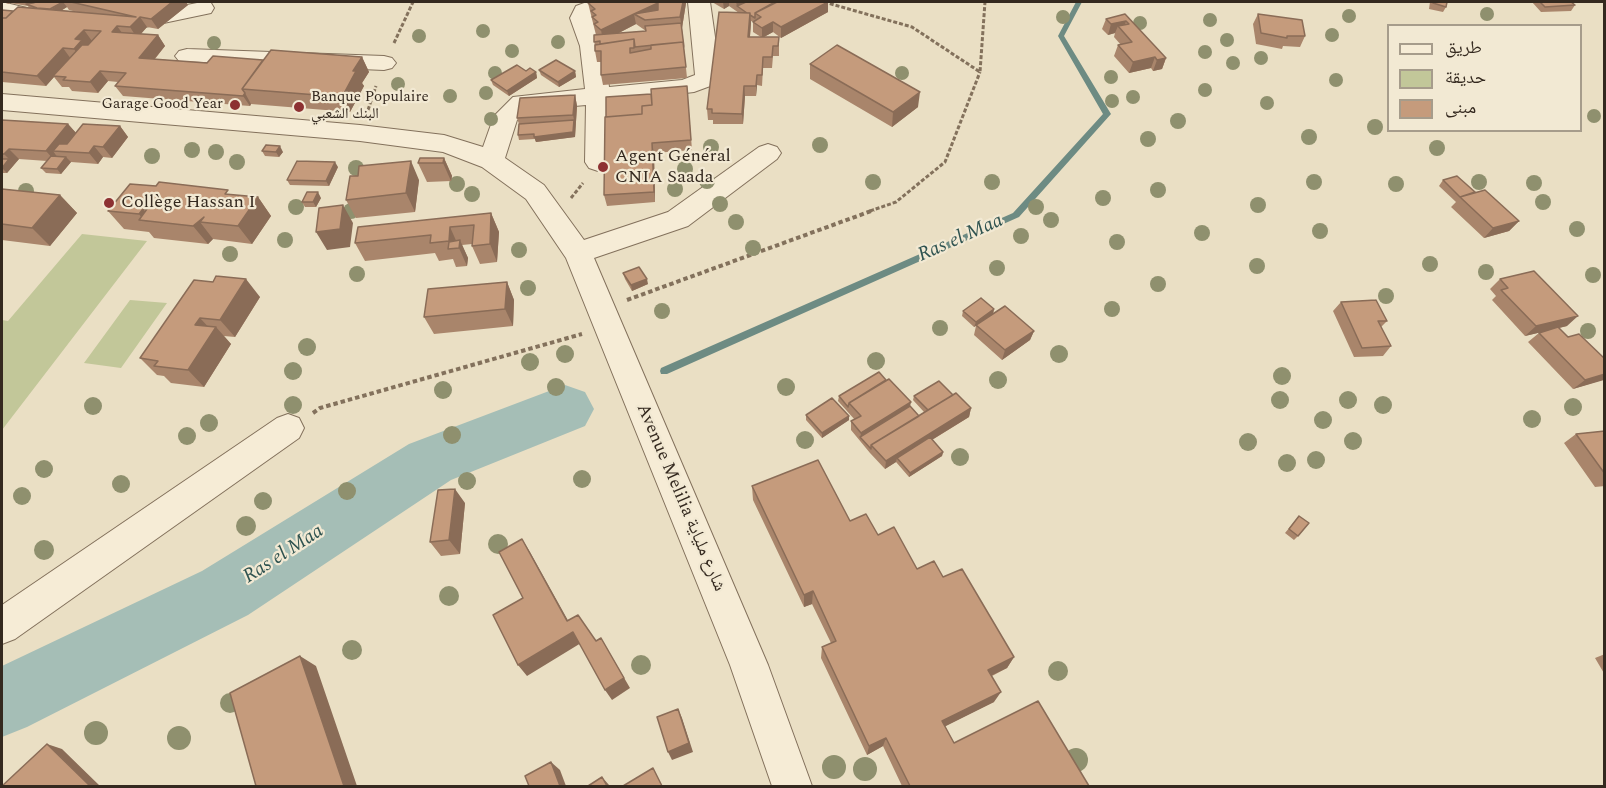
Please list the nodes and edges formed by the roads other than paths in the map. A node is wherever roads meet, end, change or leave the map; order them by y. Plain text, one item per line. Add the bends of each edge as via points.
1 (604, 2) edge
2 (699, 2) edge
3 (2, 7) edge
4 (203, 8) dead end
5 (112, 24) edge
6 (79, 25) edge
7 (186, 56) dead end
8 (384, 63) dead end
9 (598, 95) junction
10 (2, 102) edge
11 (768, 153) dead end
12 (491, 161) junction
13 (598, 162) road end
14 (577, 253) junction
15 (288, 428) road end
16 (2, 626) edge
17 (792, 786) edge

1 - 9 street via 584,11 581,18 592,46
2 - 9 street via 708,72 705,80 685,87
3 - 6 street
4 - 5 street
7 - 8 street
9 - 12 street via 533,100 515,106 506,116
9 - 13 street
10 - 12 street, Avenue Melilia شارع ملياية via 360,133 444,144
11 - 14 street via 678,219
12 - 14 street, Avenue Melilia شارع ملياية via 535,192
14 - 17 street, Avenue Melilia شارع ملياية via 749,665
15 - 16 street

